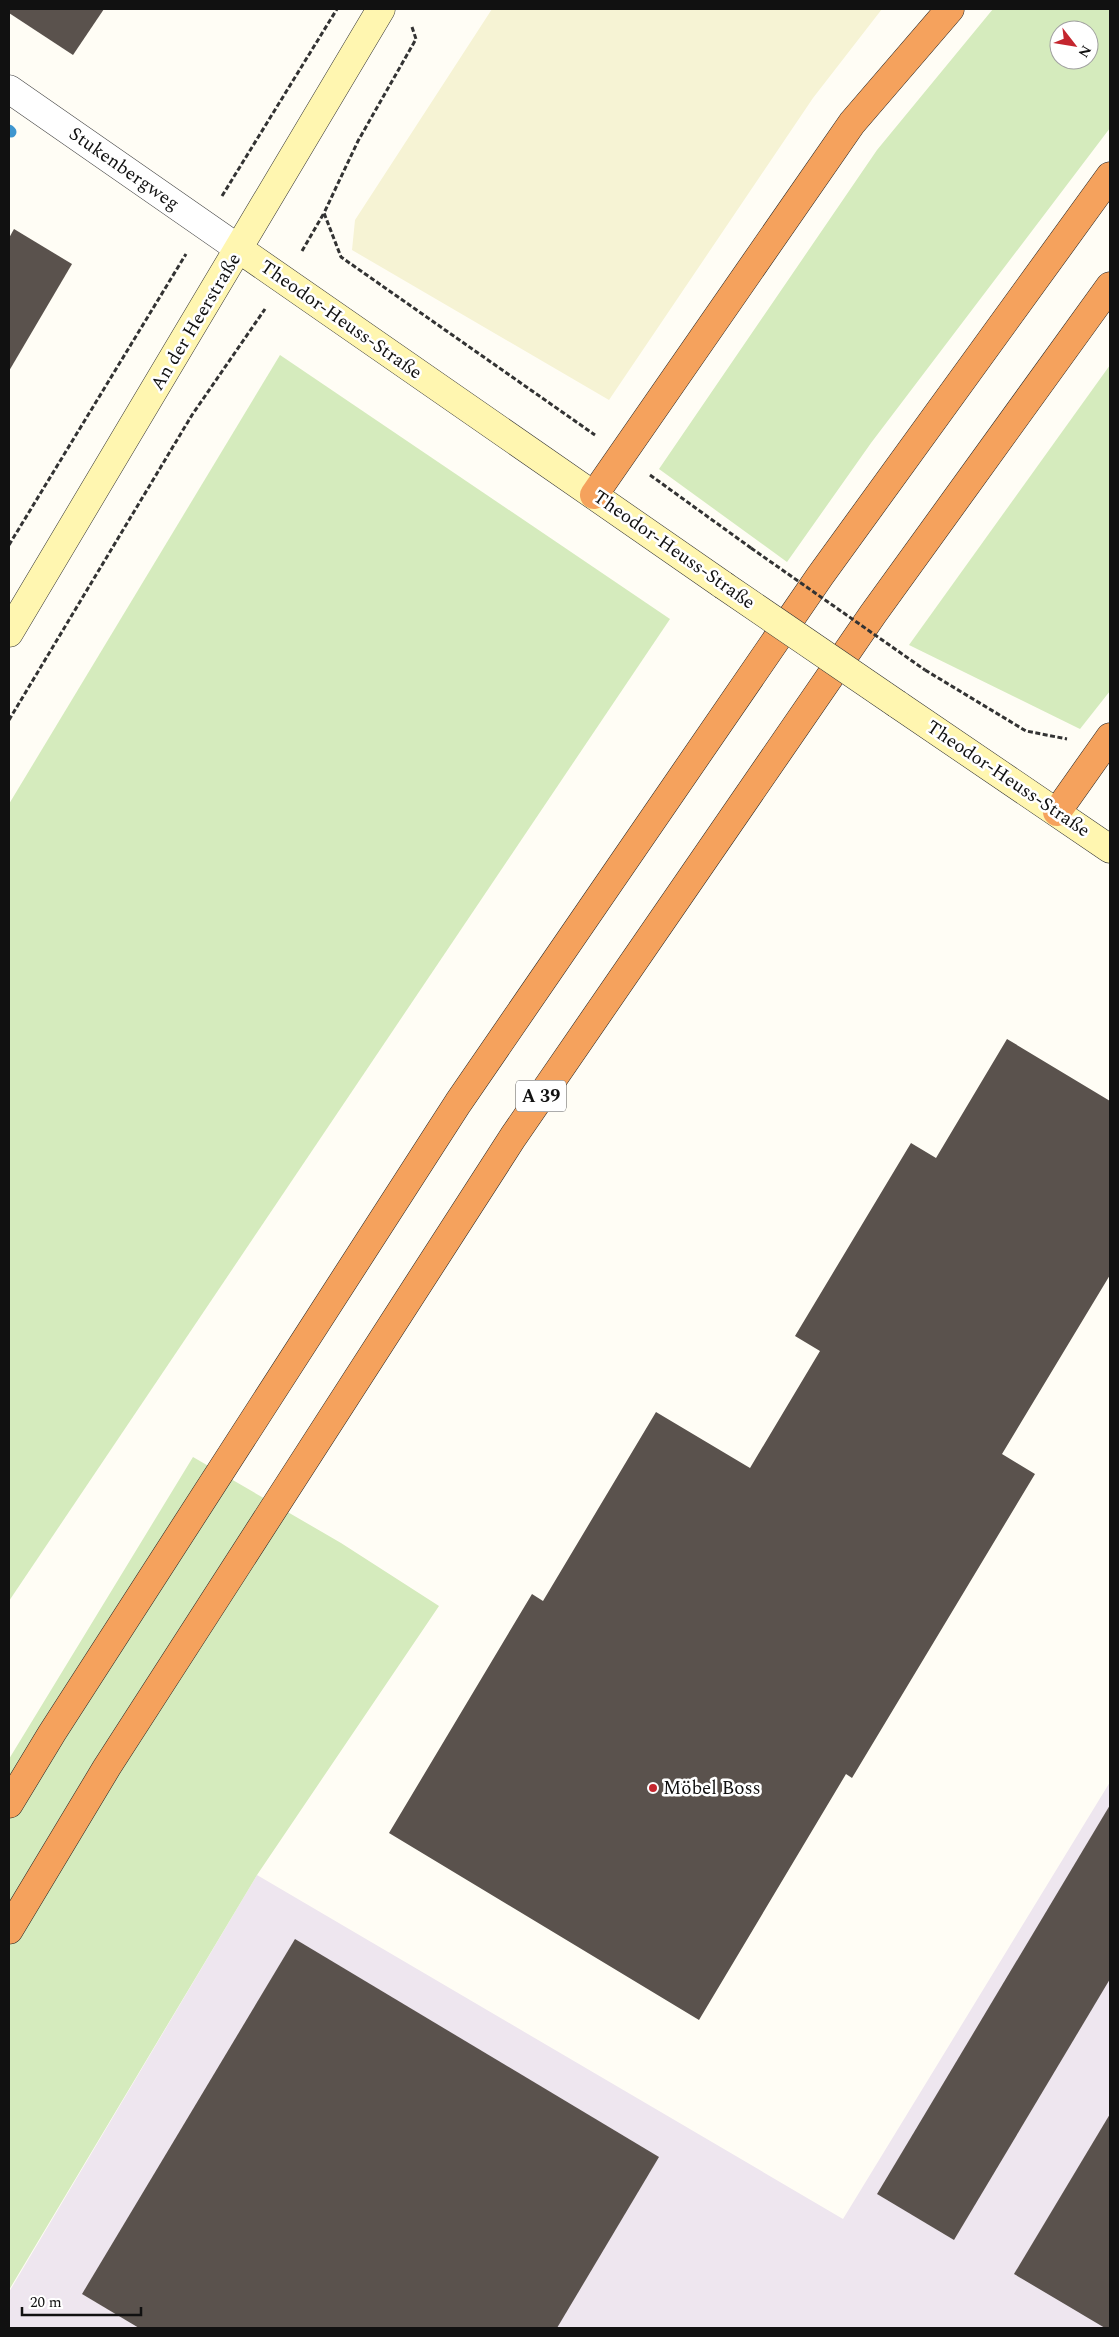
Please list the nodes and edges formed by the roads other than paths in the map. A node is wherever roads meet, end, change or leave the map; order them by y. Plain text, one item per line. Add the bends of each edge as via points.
1 (381, 9) edge
2 (950, 9) edge
3 (9, 89) edge
4 (1110, 176) edge
5 (239, 249) junction
6 (1110, 286) edge
7 (594, 495) junction
8 (9, 633) edge
9 (1104, 747) edge
10 (1058, 812) junction
11 (1110, 848) edge
12 (9, 1804) edge
13 (9, 1930) edge

1 - 5 street, An der Heerstraße
2 - 7 highway via 852,123
3 - 5 street, Stukenbergweg
4 - 12 highway via 820,576 458,1103 57,1724
5 - 7 street, Theodor-Heuss-Straße
5 - 8 street, An der Heerstraße
6 - 13 highway, A 39 via 873,614 513,1136 107,1767
7 - 10 street, Theodor-Heuss-Straße, bridge
9 - 10 highway
10 - 11 street, Theodor-Heuss-Straße

